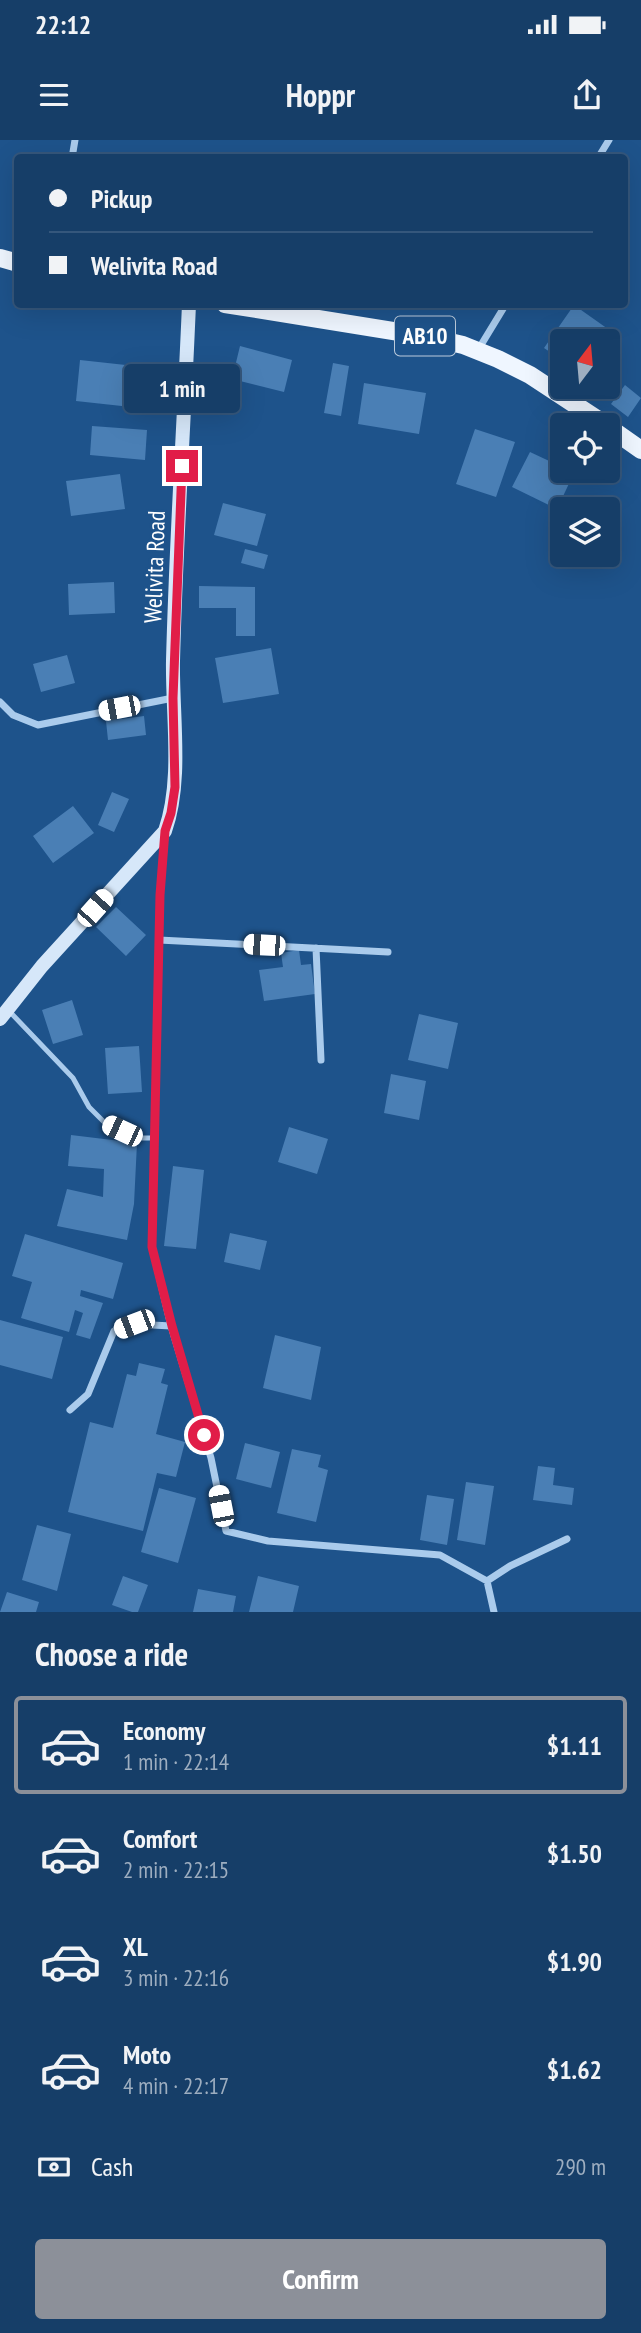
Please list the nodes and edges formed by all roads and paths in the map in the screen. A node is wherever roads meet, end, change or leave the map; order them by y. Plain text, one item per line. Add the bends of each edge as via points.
1 (189, 308) edge
2 (250, 308) edge
3 (504, 308) edge
4 (477, 351) junction
5 (587, 413) edge
6 (620, 435) edge
7 (641, 450) edge
8 (173, 698) junction
9 (0, 702) edge
10 (165, 831) junction
11 (159, 940) junction
12 (316, 948) junction
13 (388, 951) dead end
14 (4, 1014) edge
15 (321, 1060) dead end
16 (155, 1138) junction
17 (172, 1326) junction
18 (70, 1410) dead end
19 (567, 1539) dead end
20 (487, 1581) junction
21 (494, 1612) edge

1 - 8 street, Welivita Road
2 - 4 main road, AB10 via 424,336
3 - 4 street
4 - 5 main road, AB10 via 530,375
6 - 7 main road, AB10
8 - 9 street via 38,725 12,715
8 - 10 street, Welivita Road via 175,787
10 - 11 street, Welivita Road
10 - 14 street, Welivita Road
11 - 12 street
11 - 16 street, Welivita Road
12 - 13 street
12 - 15 street
14 - 16 lane via 73,1078 89,1107 105,1123 138,1139
16 - 17 street, Welivita Road via 152,1247
17 - 18 street via 134,1324 114,1331 88,1394
17 - 20 street, Welivita Road via 211,1458 226,1531 268,1541 440,1555
19 - 20 street
20 - 21 street

